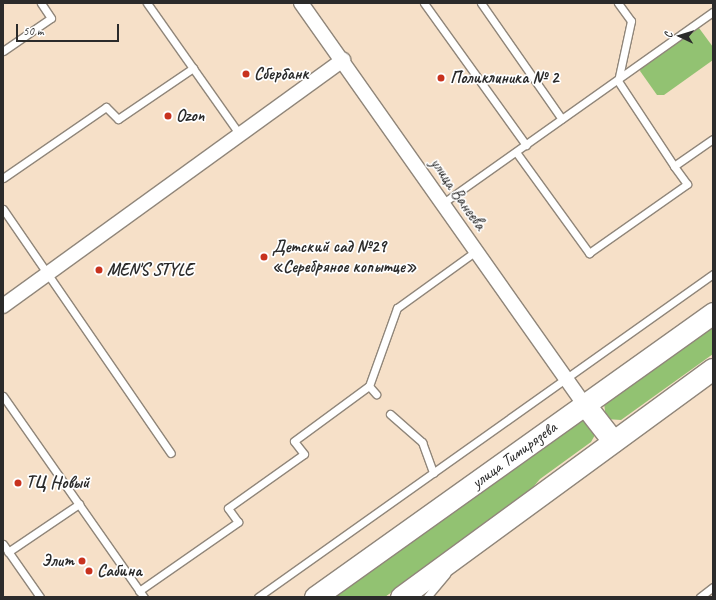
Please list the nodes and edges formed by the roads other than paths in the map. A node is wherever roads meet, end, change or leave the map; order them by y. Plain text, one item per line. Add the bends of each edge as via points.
1 (41, 3) edge
2 (147, 3) edge
3 (301, 3) edge
4 (424, 3) edge
5 (481, 3) edge
6 (618, 3) edge
7 (713, 12) edge
8 (3, 51) edge
9 (343, 60) junction
10 (193, 68) junction
11 (618, 81) junction
12 (562, 119) junction
13 (240, 135) junction
14 (713, 139) edge
15 (526, 145) junction
16 (516, 152) junction
17 (674, 166) junction
18 (3, 178) edge
19 (443, 203) junction
20 (3, 209) edge
21 (476, 251) junction
22 (48, 274) junction
23 (713, 274) edge
24 (3, 306) edge
25 (713, 313) edge
26 (713, 369) edge
27 (567, 380) junction
28 (370, 386) junction
29 (376, 394) dead end
30 (3, 396) edge
31 (585, 405) junction
32 (390, 414) dead end
33 (613, 441) junction
34 (171, 453) dead end
35 (433, 473) junction
36 (79, 504) junction
37 (475, 542) junction
38 (3, 544) edge
39 (8, 552) junction
40 (713, 587) edge
41 (139, 591) junction
42 (40, 597) edge
43 (144, 597) edge
44 (258, 597) edge
45 (315, 597) edge
46 (401, 597) edge
47 (427, 597) edge
48 (700, 597) edge

1 - 8 lane via 51,18
2 - 10 lane
3 - 9 street, улица Ванеева
4 - 15 lane
5 - 12 lane
6 - 11 lane via 631,22
7 - 11 lane
9 - 13 street
9 - 19 street, улица Ванеева
10 - 13 lane
10 - 18 lane via 118,119 106,107
11 - 12 lane
11 - 17 lane
12 - 15 lane
13 - 22 street
14 - 17 lane
15 - 16 lane
16 - 17 lane via 589,253 687,184
16 - 19 lane
19 - 21 street, улица Ванеева
20 - 22 lane
21 - 27 street, улица Ванеева
21 - 28 lane via 397,308
22 - 24 street
22 - 34 lane
23 - 27 lane
25 - 31 main road, улица Тимирязева
26 - 33 main road
27 - 31 street, улица Ванеева
27 - 35 lane
28 - 29 lane
28 - 41 lane via 294,441 304,454 228,508 238,522
30 - 36 lane
31 - 33 main road
31 - 45 main road, улица Тимирязева
32 - 35 lane via 422,442
33 - 37 main road
35 - 44 lane
36 - 39 lane
36 - 41 lane
37 - 46 main road
37 - 47 lane
38 - 39 lane
39 - 42 lane
40 - 48 lane
41 - 43 lane

